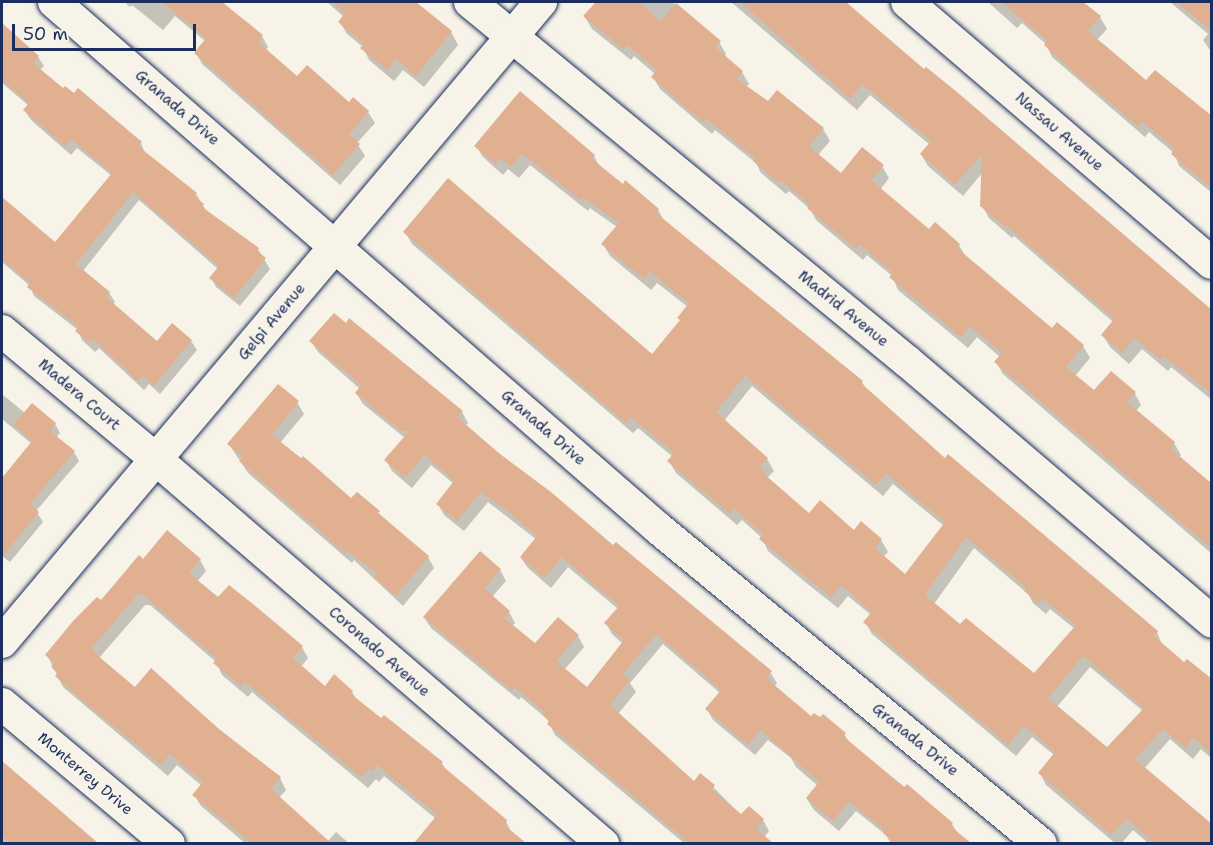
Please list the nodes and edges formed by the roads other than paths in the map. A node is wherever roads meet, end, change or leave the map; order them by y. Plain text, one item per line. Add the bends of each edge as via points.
1 (54, 2) edge
2 (470, 2) edge
3 (542, 2) edge
4 (906, 2) edge
5 (511, 37) junction
6 (335, 247) junction
7 (1212, 263) edge
8 (2, 331) edge
9 (157, 460) junction
10 (1212, 622) edge
11 (2, 642) edge
12 (2, 704) edge
13 (169, 843) edge
14 (603, 843) edge
15 (1041, 843) edge

1 - 6 street, Granada Drive
2 - 5 street, Madrid Avenue
3 - 5 street, Gelpi Avenue
4 - 7 street, Nassau Avenue
5 - 6 street, Gelpi Avenue
5 - 10 street, Madrid Avenue via 908,362
6 - 9 street, Gelpi Avenue
6 - 15 street, Granada Drive via 659,529
8 - 9 street, Madera Court
9 - 11 street, Gelpi Avenue
9 - 14 street, Coronado Avenue
12 - 13 street, Monterrey Drive

